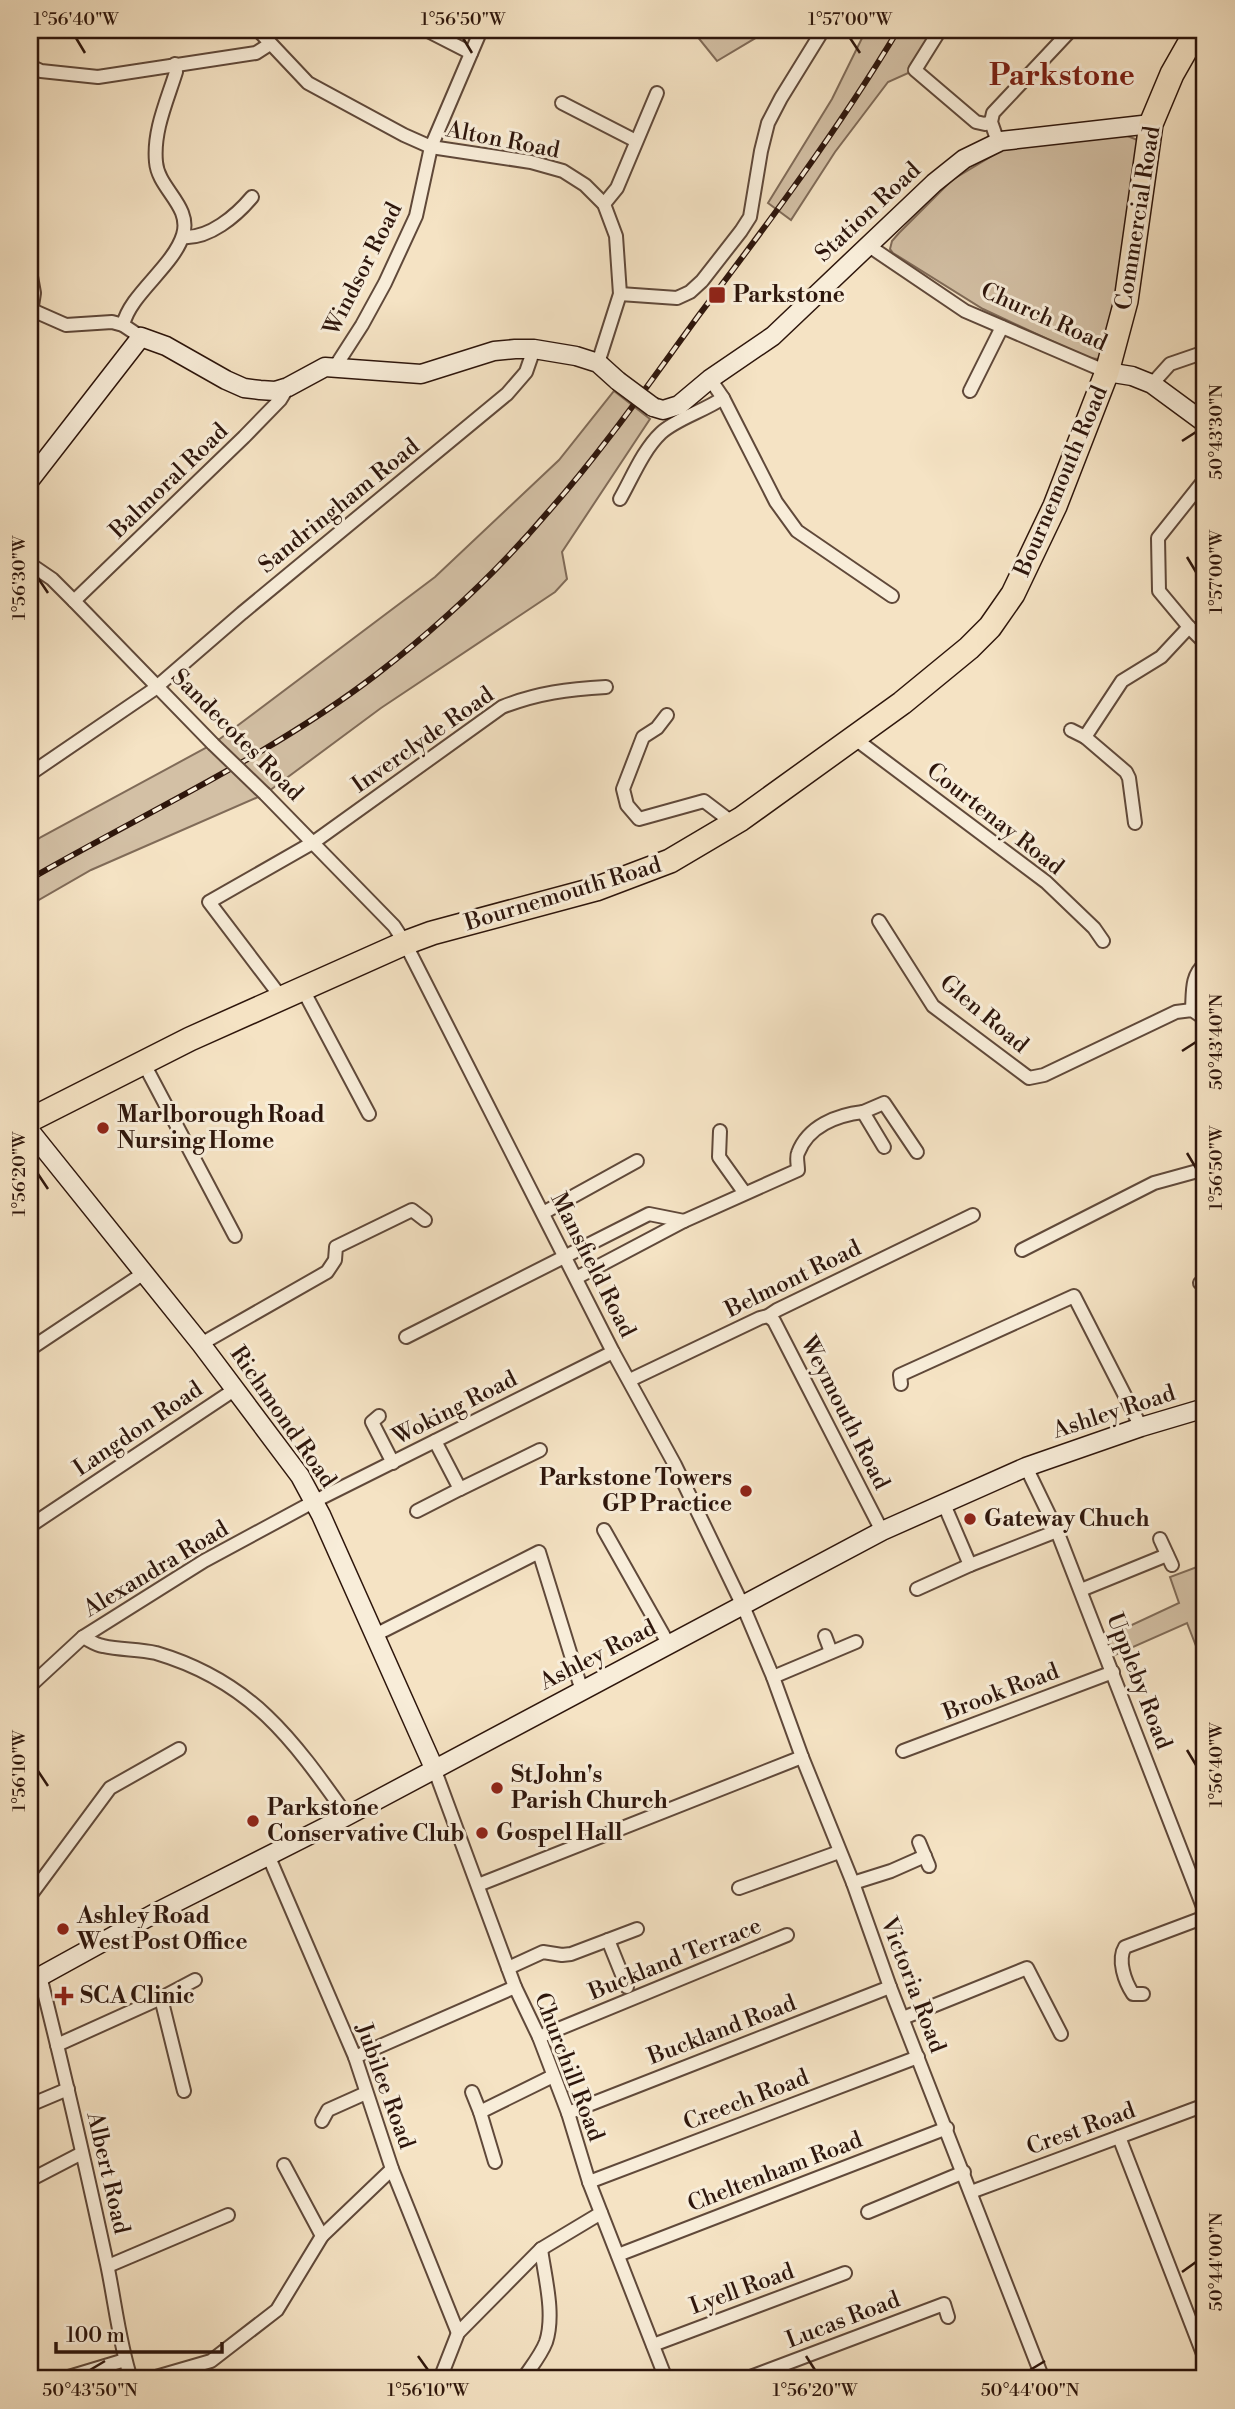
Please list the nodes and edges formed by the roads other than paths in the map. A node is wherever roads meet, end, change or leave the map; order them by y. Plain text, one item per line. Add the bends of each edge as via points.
1 (258, 30) edge
2 (426, 30) edge
3 (481, 30) edge
4 (823, 30) edge
5 (940, 30) edge
6 (1071, 30) edge
7 (1190, 32) edge
8 (270, 44) junction
9 (471, 53) junction
10 (175, 64) junction
11 (30, 66) edge
12 (657, 93) dead end
13 (562, 103) dead end
14 (991, 122) junction
15 (1152, 124) junction
16 (636, 141) junction
17 (998, 142) junction
18 (431, 147) junction
19 (252, 197) dead end
20 (604, 204) junction
21 (183, 237) junction
22 (869, 246) junction
23 (30, 271) edge
24 (620, 294) junction
25 (31, 314) edge
26 (123, 325) junction
27 (1002, 327) junction
28 (141, 337) junction
29 (534, 349) junction
30 (1205, 352) edge
31 (598, 363) junction
32 (335, 367) junction
33 (1108, 372) junction
34 (710, 379) junction
35 (1152, 384) junction
36 (288, 387) junction
37 (970, 391) dead end
38 (723, 398) junction
39 (1205, 423) edge
40 (1205, 479) edge
41 (30, 480) edge
42 (620, 499) dead end
43 (30, 564) edge
44 (892, 596) dead end
45 (74, 601) junction
46 (1189, 627) junction
47 (1205, 643) edge
48 (158, 684) junction
49 (606, 687) dead end
50 (667, 715) dead end
51 (1071, 730) dead end
52 (1085, 737) junction
53 (854, 738) junction
54 (30, 774) edge
55 (733, 823) junction
56 (1135, 823) dead end
57 (314, 842) junction
58 (880, 922) dead end
59 (1103, 941) dead end
60 (405, 943) junction
61 (1205, 964) edge
62 (291, 993) junction
63 (1192, 1010) junction
64 (1205, 1019) edge
65 (143, 1062) junction
66 (863, 1112) junction
67 (369, 1114) dead end
68 (30, 1120) edge
69 (30, 1131) edge
70 (720, 1131) dead end
71 (884, 1147) dead end
72 (917, 1152) dead end
73 (637, 1161) dead end
74 (1205, 1169) edge
75 (744, 1192) junction
76 (543, 1213) junction
77 (974, 1216) dead end
78 (425, 1220) dead end
79 (684, 1221) junction
80 (235, 1236) dead end
81 (1022, 1250) dead end
82 (565, 1256) junction
83 (144, 1273) junction
84 (576, 1278) junction
85 (768, 1316) junction
86 (407, 1337) dead end
87 (201, 1344) junction
88 (30, 1349) edge
89 (613, 1352) junction
90 (898, 1376) dead end
91 (630, 1380) junction
92 (234, 1390) junction
93 (1205, 1408) edge
94 (379, 1416) dead end
95 (1141, 1427) junction
96 (435, 1441) junction
97 (540, 1450) dead end
98 (393, 1463) junction
99 (1026, 1467) junction
100 (460, 1489) junction
101 (315, 1501) junction
102 (943, 1502) junction
103 (417, 1511) dead end
104 (30, 1526) edge
105 (604, 1530) dead end
106 (882, 1531) junction
107 (1057, 1531) junction
108 (1160, 1539) dead end
109 (970, 1565) junction
110 (916, 1589) dead end
111 (1081, 1590) junction
112 (743, 1606) junction
113 (375, 1635) junction
114 (825, 1636) dead end
115 (83, 1637) junction
116 (856, 1642) dead end
117 (669, 1645) junction
118 (831, 1653) junction
119 (1113, 1672) junction
120 (773, 1677) junction
121 (30, 1686) edge
122 (582, 1691) junction
123 (179, 1749) dead end
124 (903, 1751) dead end
125 (802, 1758) junction
126 (434, 1768) junction
127 (347, 1816) junction
128 (919, 1842) dead end
129 (839, 1852) junction
130 (268, 1855) junction
131 (853, 1883) junction
132 (478, 1885) junction
133 (745, 1889) dead end
134 (30, 1896) edge
135 (1205, 1912) edge
136 (1205, 1917) edge
137 (638, 1929) dead end
138 (787, 1935) dead end
139 (608, 1940) junction
140 (508, 1968) junction
141 (35, 1979) edge
142 (195, 1980) dead end
143 (515, 1987) junction
144 (627, 1987) dead end
145 (890, 1987) junction
146 (1143, 1994) dead end
147 (161, 1998) junction
148 (903, 2018) junction
149 (1061, 2034) dead end
150 (539, 2038) junction
151 (57, 2045) junction
152 (355, 2057) junction
153 (918, 2057) junction
154 (553, 2076) junction
155 (68, 2090) junction
156 (184, 2091) dead end
157 (472, 2091) dead end
158 (366, 2092) junction
159 (30, 2105) edge
160 (1205, 2105) edge
161 (480, 2112) junction
162 (568, 2113) junction
163 (322, 2121) dead end
164 (947, 2128) junction
165 (1119, 2137) junction
166 (82, 2153) junction
167 (495, 2162) dead end
168 (284, 2165) dead end
169 (392, 2169) junction
170 (964, 2172) junction
171 (30, 2180) edge
172 (589, 2182) junction
173 (971, 2192) junction
174 (868, 2212) dead end
175 (601, 2213) junction
176 (228, 2215) dead end
177 (322, 2235) junction
178 (541, 2249) junction
179 (618, 2255) junction
180 (107, 2266) junction
181 (845, 2273) dead end
182 (948, 2317) dead end
183 (458, 2333) junction
184 (653, 2345) junction
185 (1205, 2359) edge
186 (125, 2360) junction
187 (62, 2379) edge
188 (131, 2379) edge
189 (149, 2379) edge
190 (440, 2379) edge
191 (523, 2379) edge
192 (666, 2379) edge
193 (745, 2379) edge
194 (1043, 2379) edge

1 - 8 street, Alton Road
2 - 9 street
3 - 9 street, Windsor Road
4 - 24 street via 768,123 750,217 741,231 690,292 677,298
5 - 14 street via 915,70 976,122
6 - 14 street via 993,113
7 - 15 highway, Commercial Road
8 - 10 street via 256,53
8 - 18 street, Alton Road via 308,83
9 - 18 street, Windsor Road
10 - 11 street via 98,77
10 - 21 street via 158,131 156,162 159,177 183,214
12 - 16 street
13 - 16 street
14 - 17 street
15 - 17 street, Station Road
15 - 33 highway, Commercial Road via 1126,301
16 - 20 street via 617,188
17 - 22 street, Station Road via 951,167
18 - 20 street, Alton Road via 563,171
18 - 32 street, Windsor Road via 416,216 379,294
19 - 21 street via 200,237
20 - 24 street, Alton Road via 616,236
21 - 26 street via 130,308
22 - 27 street, Church Road via 965,311
22 - 34 street, Station Road via 773,336
23 - 25 street
24 - 31 street, Alton Road
25 - 26 street via 66,325
26 - 28 street
27 - 33 street, Church Road
27 - 37 street
28 - 36 street via 244,388 275,391
28 - 41 street
29 - 31 street
29 - 32 street via 494,351 412,375
29 - 48 street, Sandringham Road via 526,372 508,394
30 - 35 street via 1170,364
31 - 34 street, Station Road, bridge via 618,382 663,410 679,405
32 - 36 street via 317,370
33 - 35 street, Church Road
33 - 53 highway, Bournemouth Road via 1055,506 1002,611 970,648
34 - 38 street
35 - 39 street, Church Road
36 - 45 street, Balmoral Road via 244,437
38 - 42 street via 661,433
38 - 44 street via 776,502 797,531
40 - 46 street via 1158,538 1159,591
43 - 45 street, Sandecotes Road
45 - 48 street, Sandecotes Road
46 - 47 street
46 - 52 street via 1161,657 1122,681
48 - 54 street, Sandringham Road
48 - 57 street, Sandecotes Road, bridge
49 - 57 street, Inverclyde Road via 556,691 502,708
50 - 55 street via 643,737 623,789 627,805 639,819 704,802
51 - 52 street
52 - 56 street via 1126,772
53 - 55 highway, Bournemouth Road
53 - 59 street, Courtenay Road via 1046,882
55 - 60 highway, Bournemouth Road via 670,861 633,876
57 - 60 street, Sandecotes Road
57 - 62 street, Inverclyde Road via 209,902
58 - 63 street, Glen Road via 933,1006 1029,1078 1176,1012
60 - 62 highway, Bournemouth Road
60 - 76 street, Mansfield Road
61 - 63 street via 1194,980
62 - 65 highway, Bournemouth Road
62 - 67 street
63 - 64 street
65 - 68 highway, Bournemouth Road
65 - 80 street
66 - 71 street
66 - 72 street via 884,1102
66 - 75 street via 842,1114 824,1123 797,1154 798,1170
69 - 83 street, Richmond Road
70 - 75 street via 719,1157
73 - 76 street
74 - 81 street via 1154,1183
75 - 79 street
76 - 82 street, Mansfield Road
77 - 85 street, Belmont Road
78 - 87 street via 412,1210 336,1247 327,1272
79 - 82 street via 649,1214
79 - 84 street
82 - 84 street, Mansfield Road
82 - 86 street
83 - 87 street, Richmond Road
83 - 88 street
84 - 89 street, Mansfield Road
85 - 91 street, Belmont Road
85 - 106 street, Weymouth Road
87 - 92 street, Richmond Road
89 - 91 street, Mansfield Road
89 - 96 street, Woking Road
90 - 95 street via 1073,1292
91 - 112 street, Mansfield Road
92 - 101 street, Richmond Road
92 - 104 street, Langdon Road
93 - 95 street, Ashley Road
94 - 98 street via 372,1422
95 - 99 street, Ashley Road
96 - 98 street, Woking Road
96 - 100 street
97 - 100 street
98 - 101 street, Woking Road
99 - 102 street, Ashley Road
99 - 107 street, Uppleby Road
100 - 103 street
101 - 113 street, Richmond Road
101 - 115 street, Alexandra Road via 204,1561
102 - 106 street, Ashley Road
102 - 109 street
105 - 117 street
106 - 112 street, Ashley Road
107 - 109 street
107 - 111 street, Uppleby Road
108 - 111 street via 1169,1560
109 - 110 street
111 - 119 street, Uppleby Road
112 - 117 street, Ashley Road
112 - 120 street, Victoria Road
113 - 122 street via 539,1552
113 - 126 street, Richmond Road
114 - 118 street
115 - 121 street, Alexandra Road
115 - 127 street via 102,1646 155,1653 240,1691 282,1730
116 - 118 street
117 - 122 street, Ashley Road
118 - 120 street
119 - 124 street, Brook Road
119 - 135 street, Uppleby Road
120 - 125 street, Victoria Road
122 - 126 street, Ashley Road
123 - 134 street via 110,1788
125 - 129 street, Victoria Road
125 - 132 street
126 - 127 street, Ashley Road
126 - 132 street, Churchill Road
127 - 130 street, Ashley Road
128 - 131 street via 927,1861
129 - 131 street, Victoria Road
129 - 133 street
130 - 141 street, Ashley Road
130 - 152 street, Jubilee Road
131 - 145 street, Victoria Road
132 - 140 street, Churchill Road
136 - 146 street via 1125,1948 1121,1959 1129,1987 1133,1994
137 - 139 street
138 - 150 street, Buckland Terrace
139 - 140 street via 571,1954 543,1952
139 - 144 street
140 - 143 street, Churchill Road
141 - 151 street, Albert Road
142 - 147 street
143 - 150 street, Churchill Road
143 - 152 street
145 - 148 street, Victoria Road
145 - 162 street, Buckland Road
147 - 151 street
147 - 156 street
148 - 149 street via 1027,1968
148 - 153 street, Victoria Road
150 - 154 street, Churchill Road
151 - 155 street, Albert Road
152 - 158 street, Jubilee Road
153 - 164 street, Victoria Road
153 - 172 street, Creech Road
154 - 161 street
154 - 162 street, Churchill Road
155 - 159 street
155 - 166 street, Albert Road
157 - 161 street
158 - 163 street via 328,2110
158 - 169 street, Jubilee Road
160 - 165 street, Crest Road
161 - 167 street
162 - 172 street, Churchill Road
164 - 170 street, Victoria Road
164 - 179 street, Cheltenham Road
165 - 173 street, Crest Road
165 - 185 street
166 - 171 street
166 - 180 street, Albert Road
168 - 177 street
169 - 177 street
169 - 183 street, Jubilee Road
170 - 173 street, Victoria Road
170 - 174 street
172 - 175 street, Churchill Road
173 - 194 street, Victoria Road
175 - 178 street
175 - 179 street, Churchill Road
176 - 180 street
177 - 189 street via 277,2310 211,2361
178 - 183 street
178 - 191 street via 548,2331 540,2354
179 - 184 street, Churchill Road
180 - 186 street, Albert Road
181 - 184 street, Lyell Road
182 - 193 street, Lucas Road via 944,2304
183 - 190 street
184 - 192 street, Churchill Road
186 - 187 street
186 - 188 street, Albert Road

